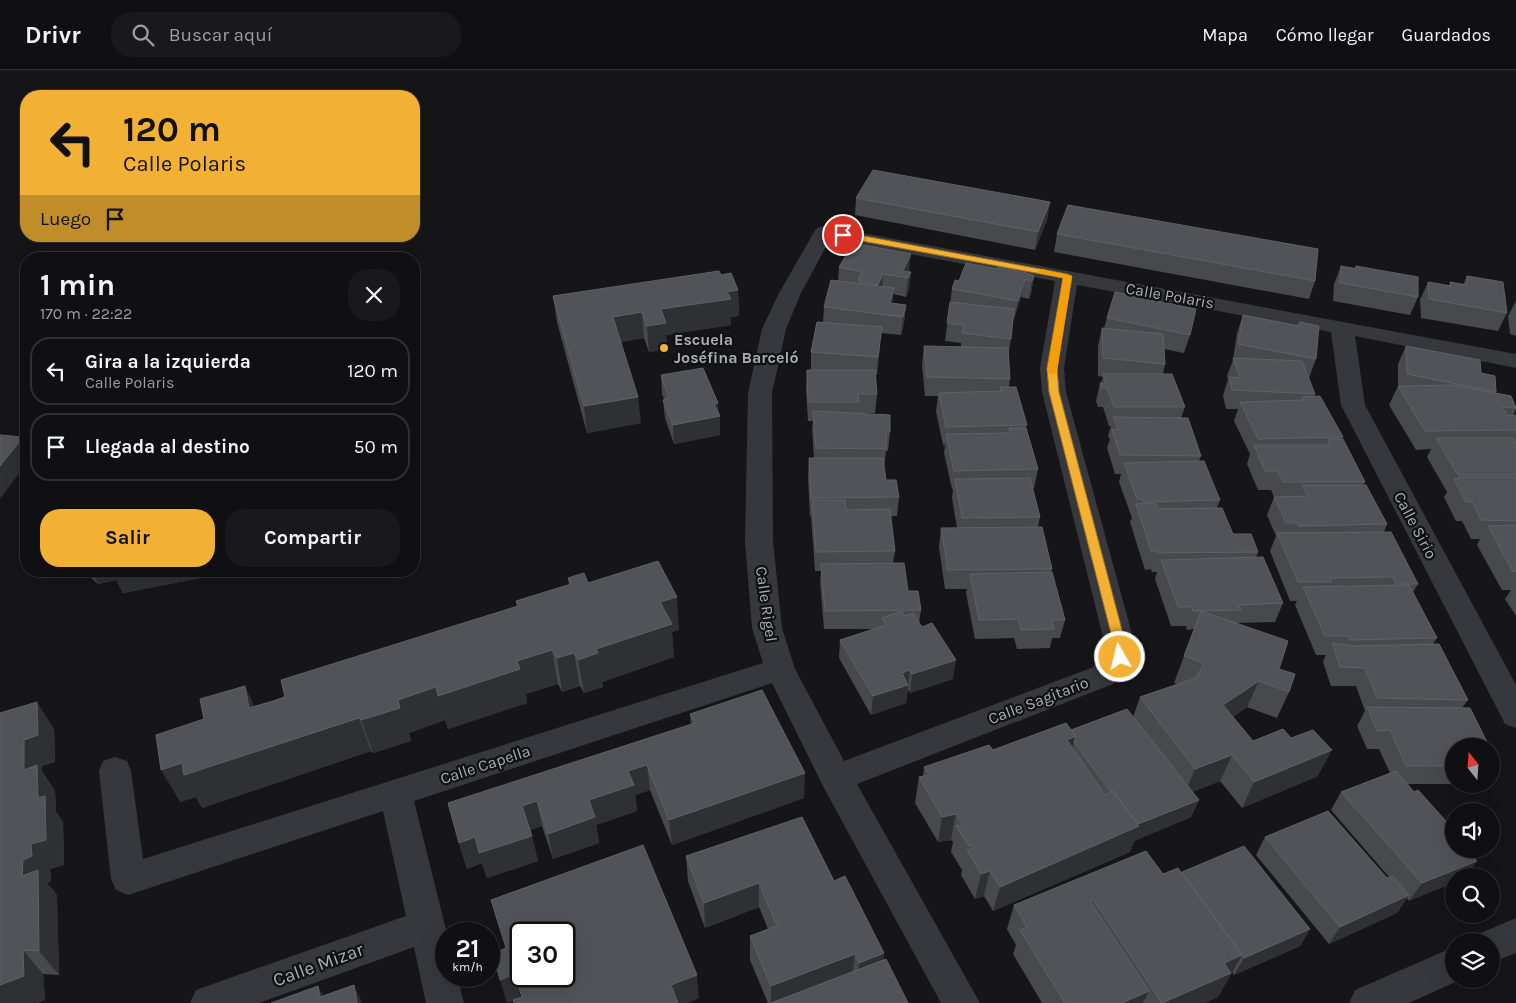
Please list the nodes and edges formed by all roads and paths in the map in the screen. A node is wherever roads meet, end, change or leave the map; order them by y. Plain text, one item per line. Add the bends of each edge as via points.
1 (824, 232) joint
2 (1067, 276) junction
3 (1342, 326) junction
4 (1516, 361) edge
5 (780, 669) junction
6 (1516, 715) edge
7 (115, 771) dead end
8 (836, 778) junction
9 (395, 793) junction
10 (426, 926) junction
11 (1516, 935) edge
12 (1500, 942) edge
13 (1445, 968) edge
14 (209, 1003) edge
15 (445, 1003) edge
16 (962, 1003) edge
17 (1368, 1003) edge

1 - 2 street, Calle Polaris
1 - 5 street, Calle Rigel via 789,295 774,330 760,393 760,541 767,628
2 - 3 street, Calle Polaris
2 - 8 street, Calle Sagitario via 1052,368 1054,392 1120,645 1120,657 1102,676
3 - 4 street, Calle Polaris
3 - 6 street, Calle Sirio via 1353,405
5 - 8 street, Calle Rigel
5 - 9 street, Calle Capella
7 - 9 street, Calle Capella via 128,879
8 - 16 street, Calle Rigel
9 - 10 street
10 - 14 street, Calle Mizar
10 - 15 street
11 - 12 street
13 - 17 street

